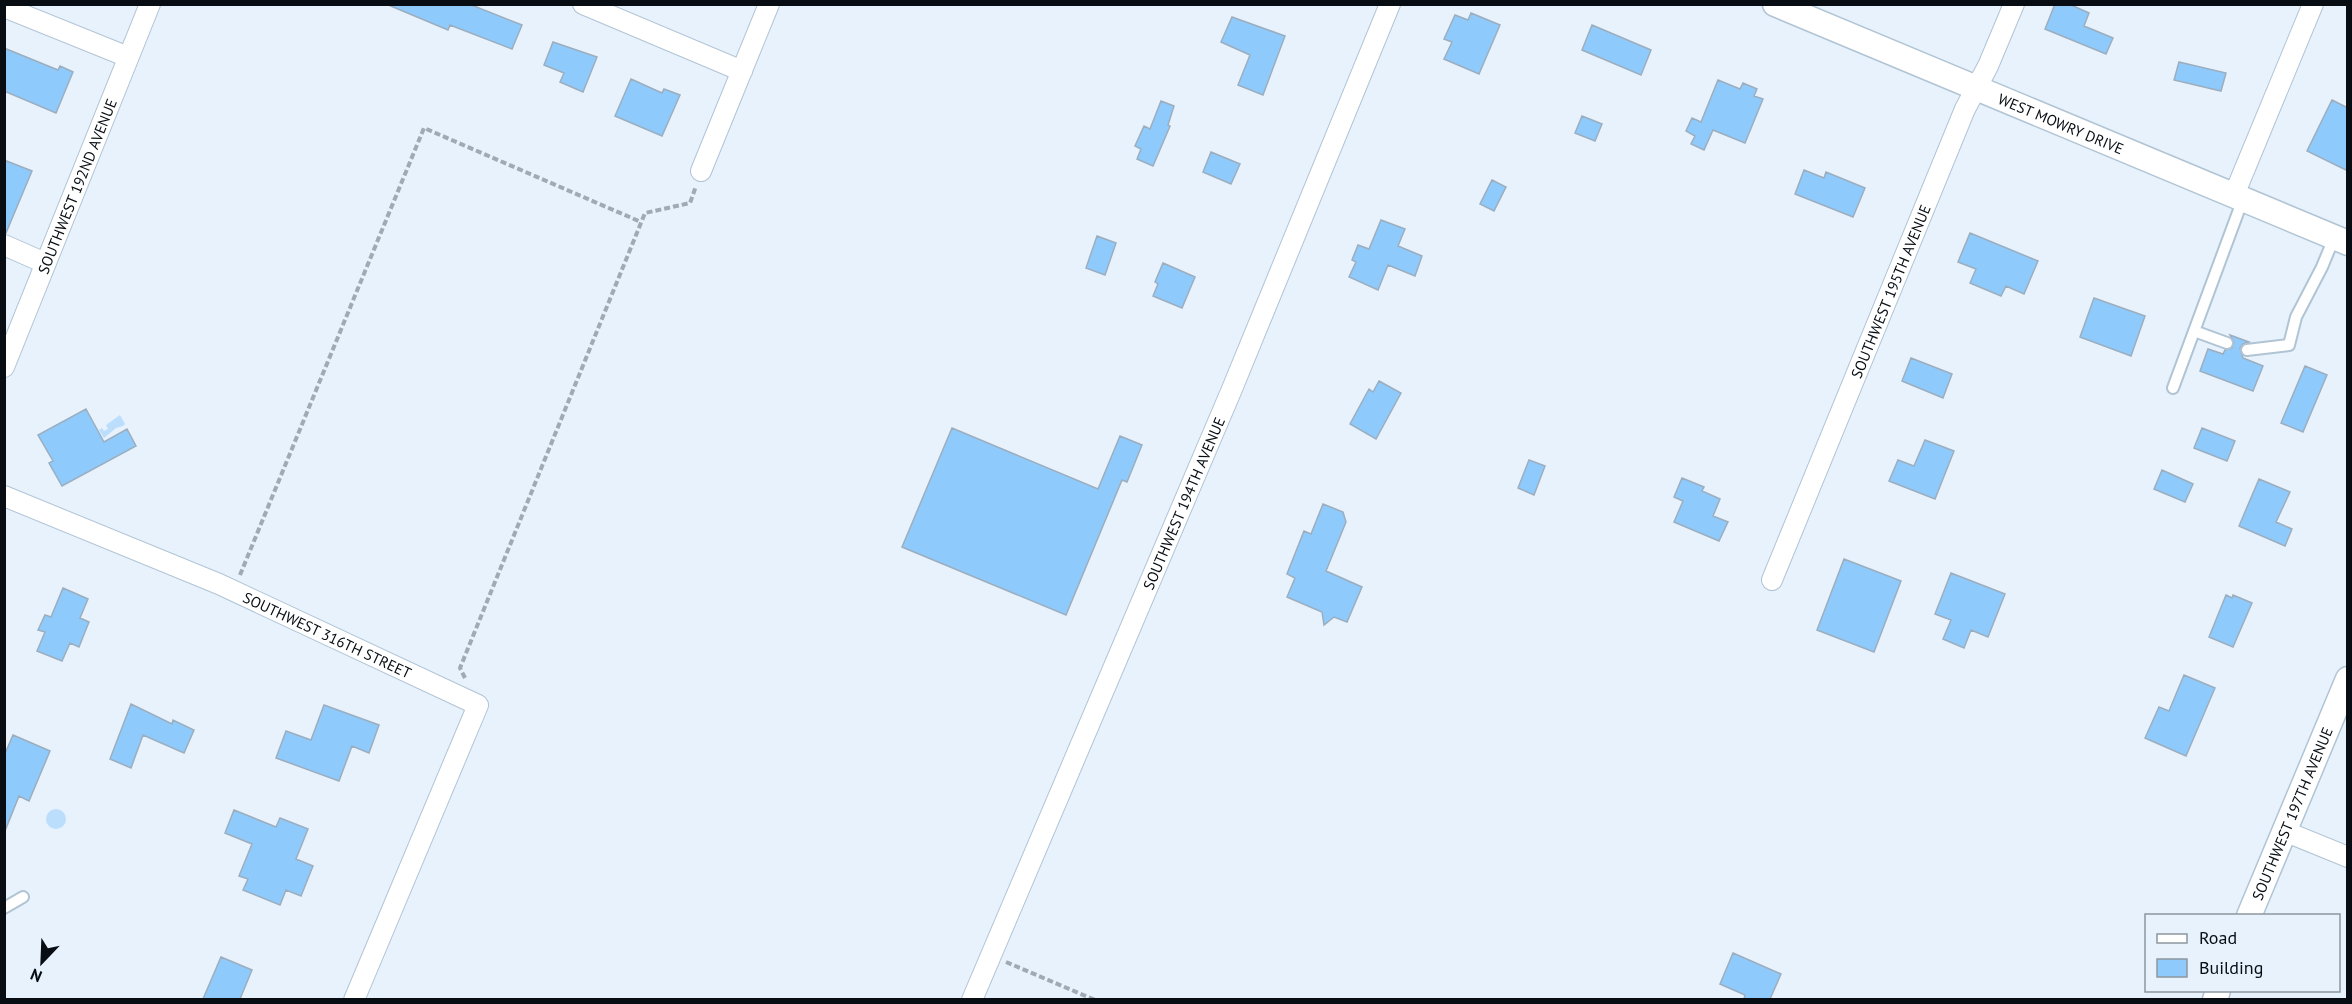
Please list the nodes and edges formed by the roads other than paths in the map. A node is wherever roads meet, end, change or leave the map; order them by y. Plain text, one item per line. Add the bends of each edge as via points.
1 (150, 4) edge
2 (583, 4) edge
3 (769, 4) edge
4 (1390, 4) edge
5 (1775, 4) edge
6 (2014, 4) edge
7 (2313, 4) edge
8 (4, 7) edge
9 (128, 57) junction
10 (742, 71) junction
11 (1977, 88) junction
12 (701, 171) road end
13 (2239, 197) junction
14 (2341, 241) edge
15 (4, 245) edge
16 (45, 263) junction
17 (2194, 331) junction
18 (2227, 343) dead end
19 (2247, 350) dead end
20 (4, 367) edge
21 (2173, 387) dead end
22 (4, 496) edge
23 (1772, 580) dead end
24 (2348, 679) edge
25 (2284, 831) junction
26 (2348, 857) edge
27 (23, 897) dead end
28 (4, 908) edge
29 (2249, 914) edge
30 (354, 999) edge
31 (972, 999) edge

1 - 9 street, SOUTHWEST 192ND AVENUE
2 - 10 street
3 - 10 street
4 - 31 street, SOUTHWEST 194TH AVENUE via 1232,389
5 - 11 street, WEST MOWRY DRIVE
6 - 11 street, SOUTHWEST 195TH AVENUE
7 - 13 street
8 - 9 street
9 - 16 street, SOUTHWEST 192ND AVENUE
10 - 12 street
11 - 13 street, WEST MOWRY DRIVE
11 - 23 street, SOUTHWEST 195TH AVENUE
13 - 14 street, WEST MOWRY DRIVE
13 - 17 lane
14 - 19 lane via 2322,267 2296,317 2289,345
15 - 16 street
16 - 20 street, SOUTHWEST 192ND AVENUE
17 - 18 lane
17 - 21 lane
22 - 30 street, SOUTHWEST 316TH STREET via 233,591 478,705
24 - 25 street, SOUTHWEST 197TH AVENUE
25 - 26 street
25 - 29 street, SOUTHWEST 197TH AVENUE
27 - 28 lane

